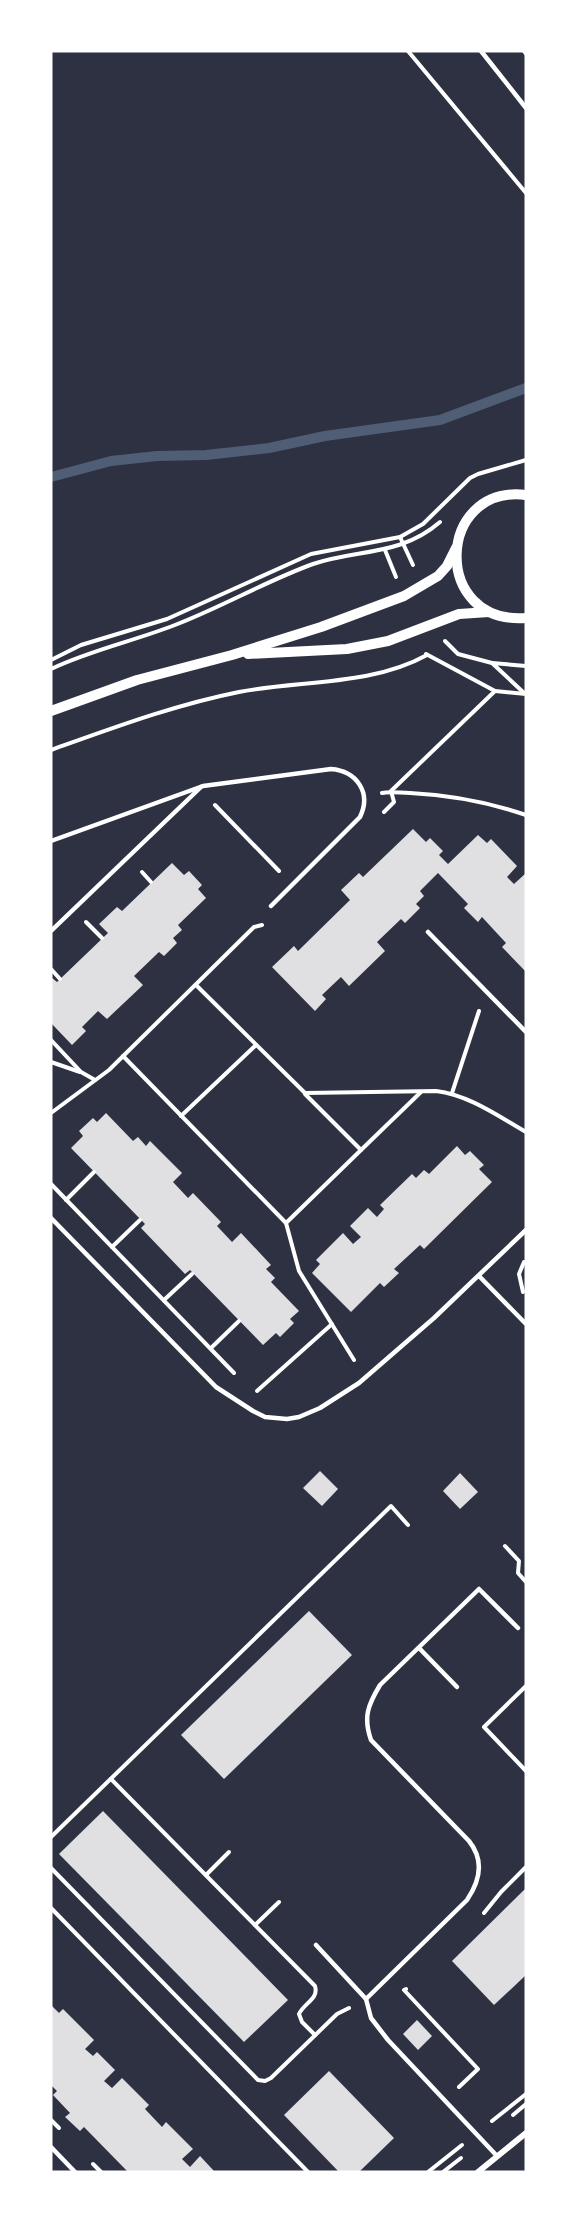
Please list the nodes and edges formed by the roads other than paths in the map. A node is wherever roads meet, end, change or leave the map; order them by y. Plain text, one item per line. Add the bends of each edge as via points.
1 (481, 51) edge
2 (526, 108) edge
3 (526, 495) edge
4 (456, 548) junction
5 (489, 612) junction
6 (526, 618) edge
7 (232, 655) junction
8 (51, 711) edge
9 (203, 786) junction
10 (51, 841) edge
11 (271, 906) dead end
12 (51, 931) edge
13 (428, 932) dead end
14 (526, 1032) edge
15 (51, 1218) edge
16 (526, 1230) edge
17 (479, 1276) junction
18 (526, 1324) edge
19 (518, 1628) dead end
20 (419, 1648) junction
21 (457, 1687) dead end
22 (316, 1945) dead end
23 (366, 1999) junction
24 (526, 2133) edge
25 (51, 2147) edge
26 (497, 2156) junction
27 (75, 2172) edge
28 (478, 2172) edge

1 - 2 lane
3 - 4 street via 502,496 476,510 459,534
4 - 5 street via 459,579 467,593
4 - 7 street via 438,576 404,596
5 - 6 street via 513,619
5 - 7 street via 459,614 388,641 347,649
7 - 8 street via 137,680
9 - 10 lane
9 - 11 lane via 331,769 342,771 360,784 364,796 360,817
9 - 12 lane
13 - 14 lane
15 - 17 lane via 216,1387 253,1411 276,1418 310,1413 340,1397
16 - 17 lane
17 - 18 lane
19 - 20 lane via 479,1589
20 - 21 lane
20 - 23 lane via 380,1685 368,1703 368,1730 377,1747 469,1841 480,1866 468,1900
22 - 23 lane
23 - 26 lane via 375,2025
24 - 26 street
25 - 27 lane
26 - 28 street

